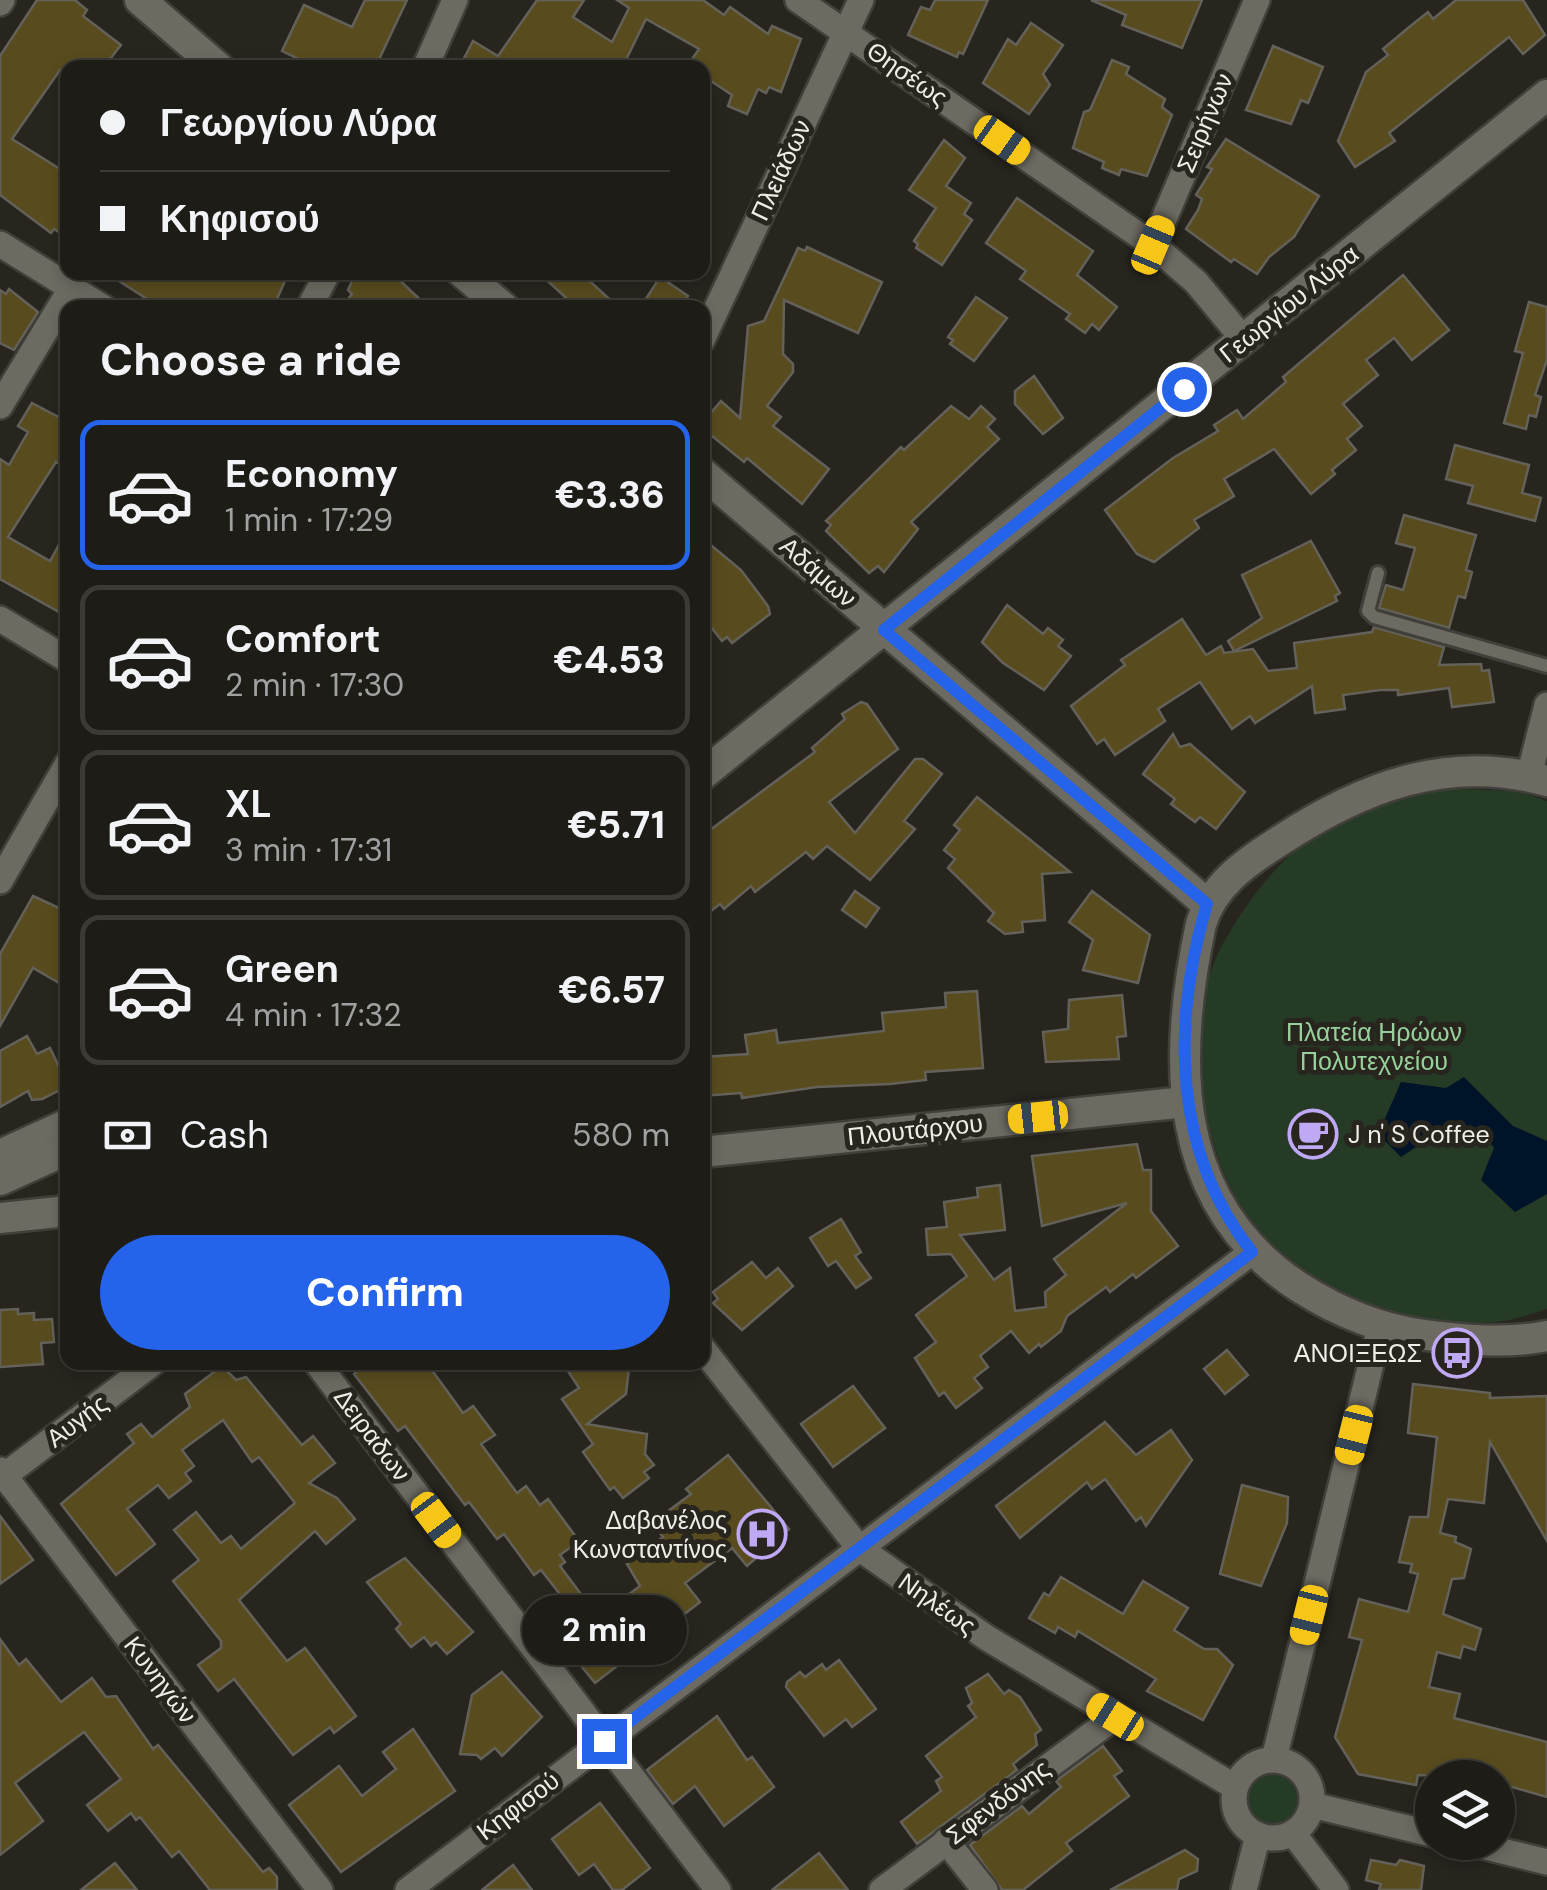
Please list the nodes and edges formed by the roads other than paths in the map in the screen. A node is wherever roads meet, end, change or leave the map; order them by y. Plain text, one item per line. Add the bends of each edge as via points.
1 (140, 0) edge
2 (455, 0) edge
3 (798, 0) edge
4 (861, 0) edge
5 (1257, 0) edge
6 (846, 32) junction
7 (210, 60) edge
8 (429, 60) edge
9 (1547, 95) edge
10 (0, 244) edge
11 (1153, 245) junction
12 (471, 280) edge
13 (72, 288) junction
14 (65, 300) edge
15 (91, 300) edge
16 (495, 300) edge
17 (60, 308) edge
18 (710, 323) edge
19 (1244, 340) junction
20 (0, 406) edge
21 (710, 480) edge
22 (1378, 573) dead end
23 (0, 619) edge
24 (884, 630) junction
25 (60, 655) edge
26 (1547, 666) edge
27 (1547, 705) edge
28 (710, 768) edge
29 (60, 778) edge
30 (1538, 778) edge
31 (0, 881) edge
32 (1207, 904) junction
33 (1186, 1102) junction
34 (60, 1128) edge
35 (710, 1151) edge
36 (60, 1153) edge
37 (0, 1156) edge
38 (0, 1180) edge
39 (60, 1213) edge
40 (0, 1218) edge
41 (1252, 1252) junction
42 (1380, 1327) junction
43 (1547, 1336) edge
44 (710, 1358) edge
45 (143, 1370) edge
46 (322, 1370) edge
47 (2, 1475) edge
48 (859, 1548) junction
49 (1115, 1717) junction
50 (604, 1741) junction
51 (1274, 1759) junction
52 (1235, 1788) junction
53 (1312, 1806) junction
54 (1415, 1830) edge
55 (1293, 1833) junction
56 (1258, 1835) junction
57 (946, 1841) junction
58 (1515, 1854) edge
59 (1547, 1862) edge
60 (320, 1890) edge
61 (408, 1890) edge
62 (718, 1890) edge
63 (882, 1890) edge
64 (985, 1890) edge
65 (1244, 1890) edge
66 (1336, 1890) edge

1 - 7 street
2 - 8 street
3 - 6 street, Θησέως
4 - 6 street, Πλειάδων
5 - 11 street, Σειρήνων
6 - 11 street, Θησέως
6 - 18 street, Πλειάδων
9 - 19 street, Γεωργίου Λύρα
10 - 13 street
11 - 19 street, Θησέως via 1196,282
12 - 16 street
13 - 14 street
13 - 15 street
17 - 20 street
19 - 24 street, Γεωργίου Λύρα
21 - 24 street, Αδάμων
22 - 26 lane via 1368,611 1374,616
23 - 25 street
24 - 28 street, Γεωργίου Λύρα
24 - 32 street, Αδάμων
27 - 30 street
29 - 31 street
30 - 32 street via 1437,775 1354,796 1260,853
32 - 33 street via 1184,1036
33 - 35 street, Πλουτάρχου
33 - 41 street via 1206,1179
34 - 37 street
36 - 38 street
39 - 40 street
41 - 42 street via 1312,1296
41 - 48 street, Κηφισού
42 - 43 street via 1462,1338
42 - 51 street
44 - 48 street, Νηλέως
45 - 47 street, Αυγής
46 - 50 street, Δειραδων
47 - 60 street, Κυνηγών
48 - 49 street, Νηλέως
48 - 50 street, Κηφισού
49 - 52 street, Νηλέως
49 - 57 street, Σφενδόνης
50 - 61 street, Κηφισού
50 - 62 street, Δειραδων
51 - 52 street via 1250,1766
51 - 53 street via 1308,1779
52 - 56 street via 1237,1816
53 - 54 street
53 - 55 street
55 - 56 street
55 - 66 street
56 - 65 street
57 - 63 street, Σφενδόνης
57 - 64 street
58 - 59 street

